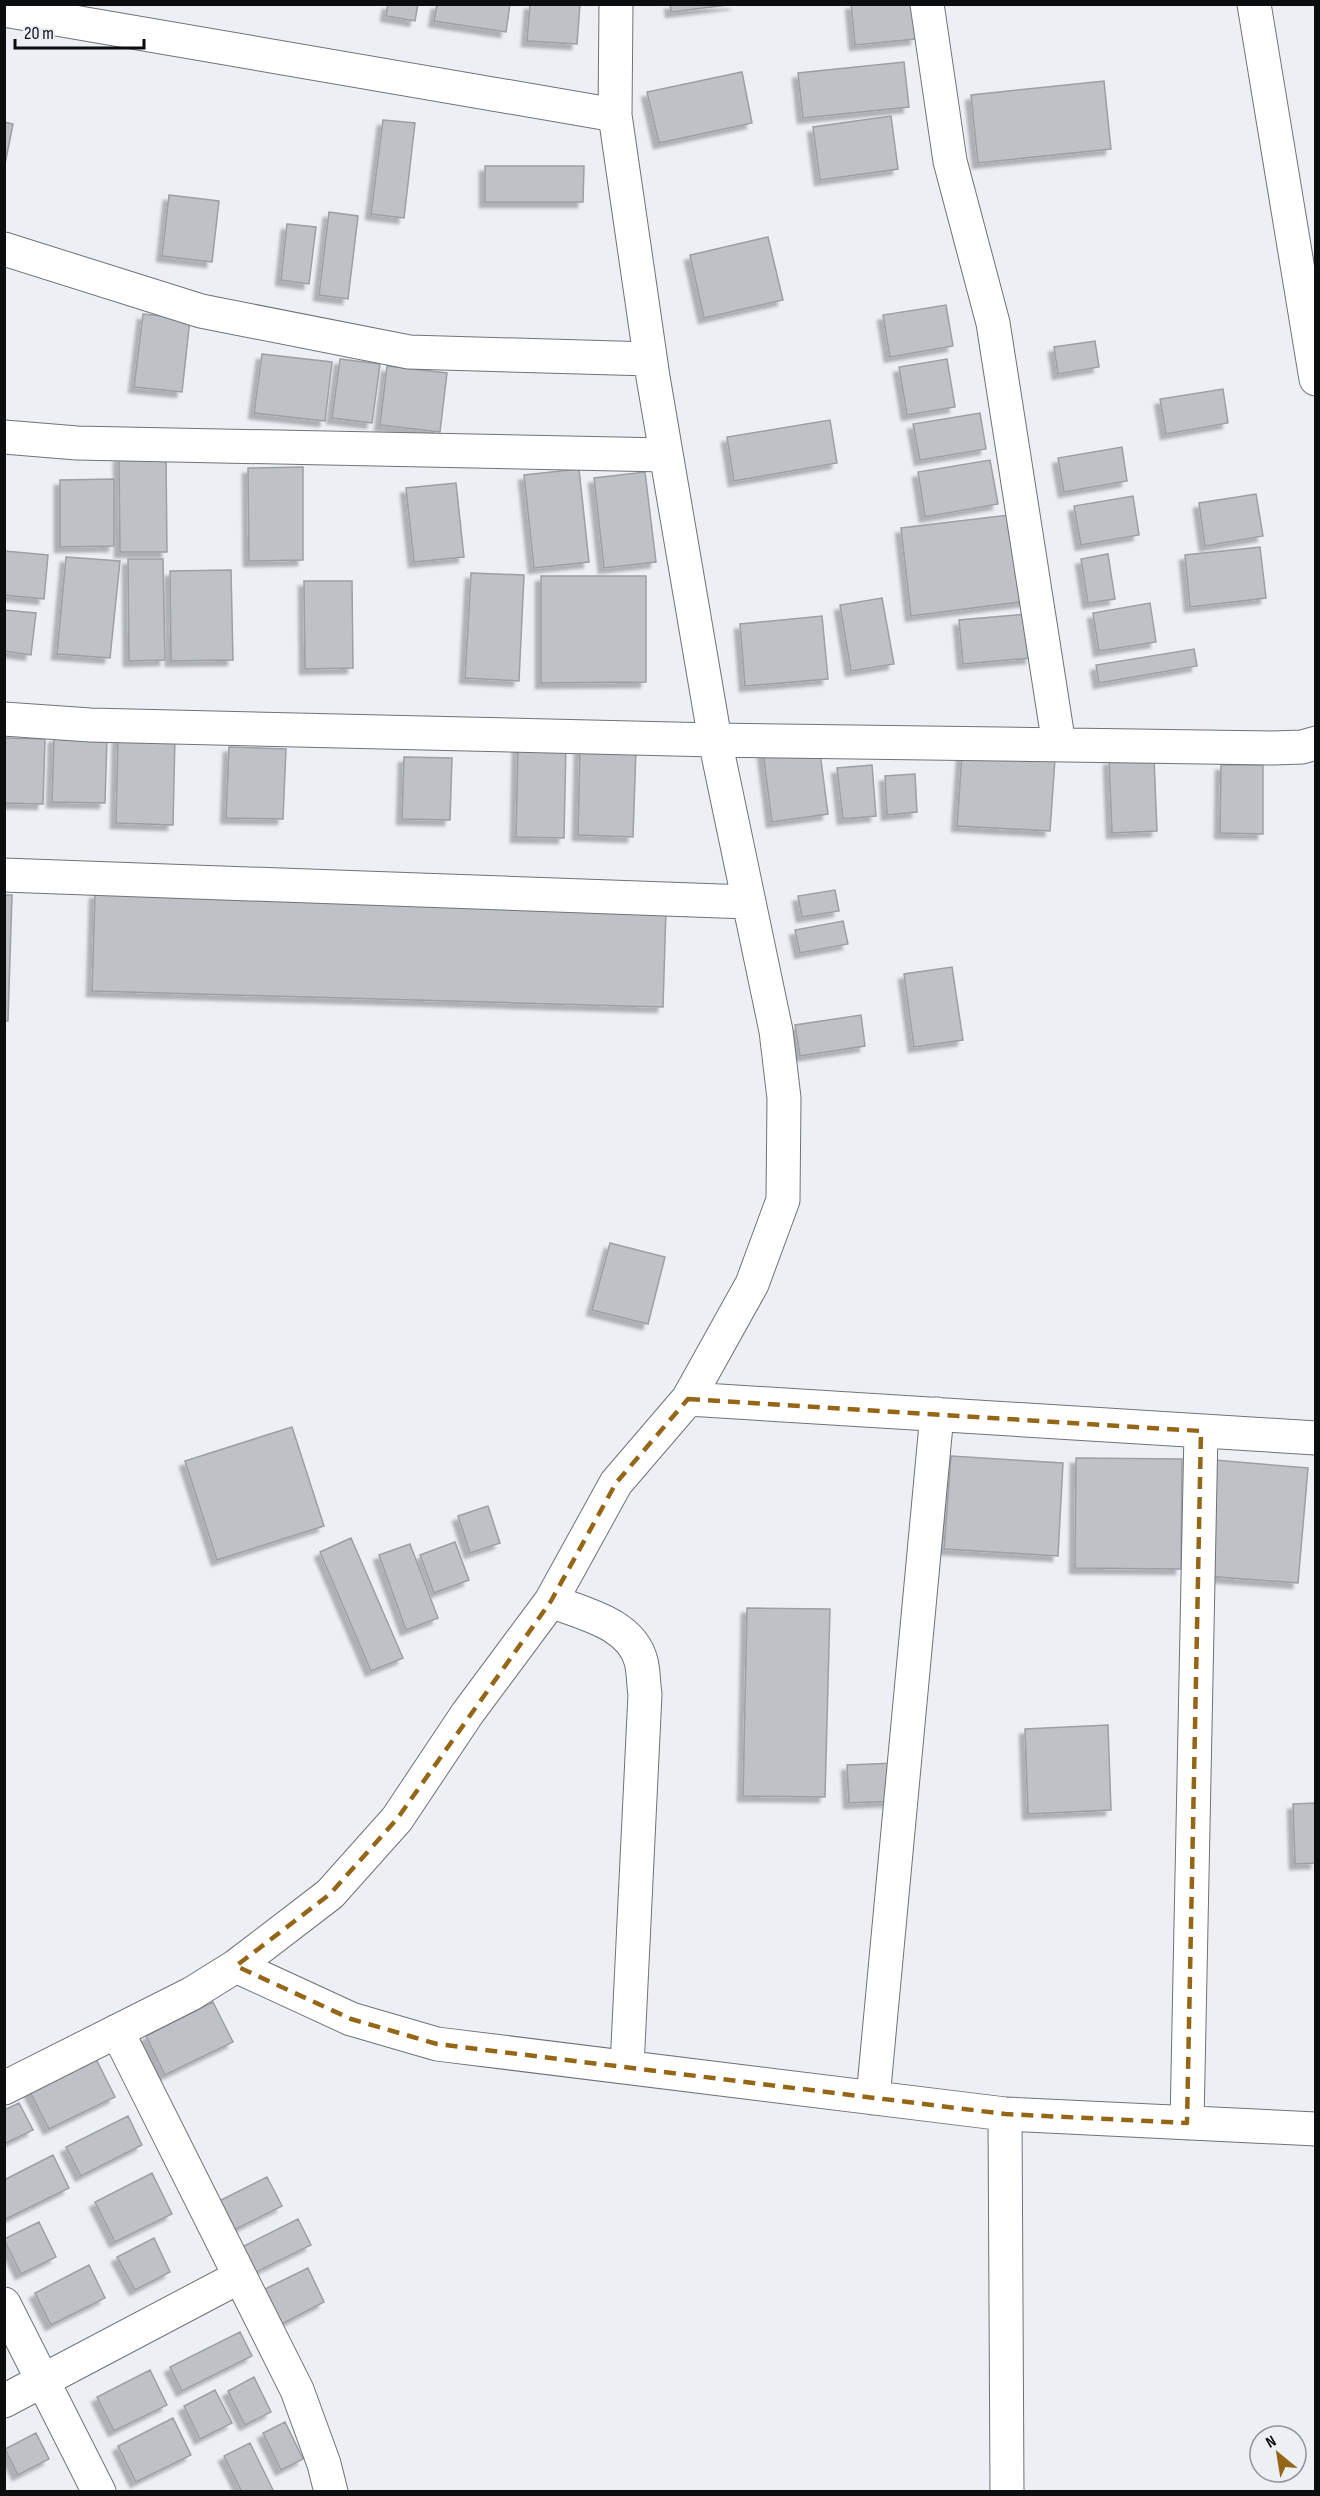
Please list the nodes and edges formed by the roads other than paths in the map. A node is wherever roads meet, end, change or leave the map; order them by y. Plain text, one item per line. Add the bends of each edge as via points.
1 (616, 4) edge
2 (927, 4) edge
3 (1254, 4) edge
4 (4, 10) edge
5 (615, 115) junction
6 (4, 249) edge
7 (650, 359) junction
8 (1316, 379) edge
9 (4, 437) edge
10 (666, 455) junction
11 (4, 719) edge
12 (715, 740) junction
13 (1316, 743) edge
14 (1059, 745) junction
15 (4, 875) edge
16 (748, 902) junction
17 (688, 1399) junction
18 (937, 1414) junction
19 (1201, 1431) junction
20 (1316, 1438) edge
21 (551, 1601) junction
22 (236, 1966) junction
23 (117, 2031) junction
24 (627, 2067) junction
25 (4, 2088) edge
26 (873, 2098) junction
27 (1005, 2114) junction
28 (1187, 2123) junction
29 (1316, 2129) edge
30 (239, 2277) junction
31 (4, 2304) edge
32 (44, 2380) junction
33 (4, 2401) edge
34 (99, 2492) edge
35 (331, 2492) edge
36 (1007, 2492) edge

1 - 5 street
2 - 14 street via 950,161 993,323
3 - 8 street
4 - 5 street
5 - 7 street
6 - 7 street via 201,311 409,352
7 - 10 street
9 - 10 street via 77,443
10 - 12 street
11 - 12 street via 90,725
12 - 14 street
12 - 16 street
13 - 14 street via 1273,748
15 - 16 street
16 - 17 street via 782,1075 783,1200 752,1284
17 - 18 street
17 - 21 street via 616,1483
18 - 19 street
18 - 26 street
19 - 20 street
19 - 28 street
21 - 22 street via 467,1714 397,1819 330,1894
21 - 24 street via 616,1628 629,1639 641,1660 645,1694
22 - 23 street via 191,1994
22 - 24 street via 351,2019 437,2044
23 - 25 street
23 - 30 street
24 - 26 street
26 - 27 street
27 - 28 street
27 - 36 street
28 - 29 street
30 - 32 street
30 - 35 street via 297,2390
31 - 32 street
32 - 33 street
32 - 34 street

